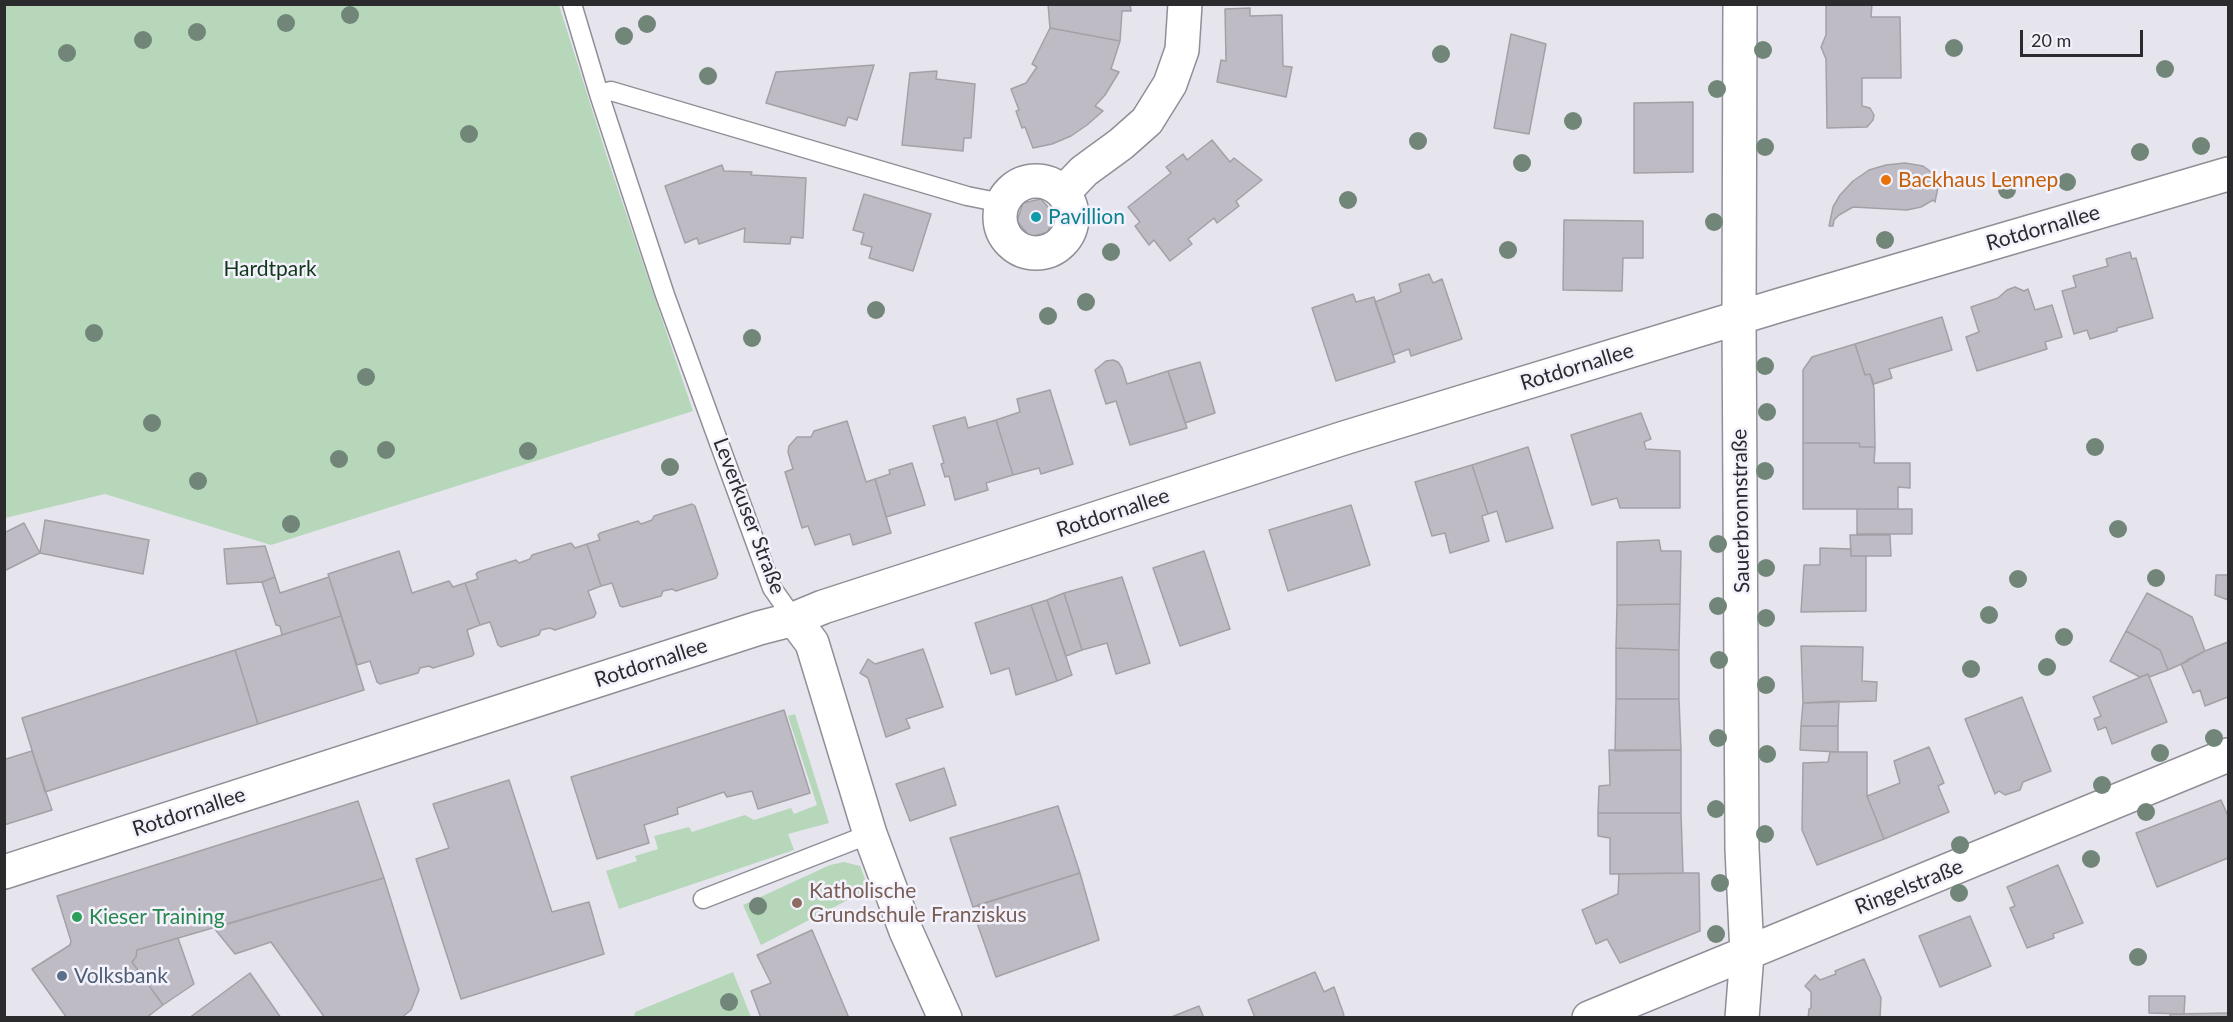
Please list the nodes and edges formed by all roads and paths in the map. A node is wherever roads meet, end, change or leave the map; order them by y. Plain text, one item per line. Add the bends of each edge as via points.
1 (572, 4) edge
2 (1185, 4) edge
3 (1740, 4) edge
4 (598, 94) junction
5 (2229, 174) edge
6 (1064, 193) junction
7 (1002, 203) junction
8 (1739, 317) junction
9 (794, 618) junction
10 (2229, 755) edge
11 (870, 834) junction
12 (4, 872) edge
13 (703, 899) dead end
14 (1747, 954) junction
15 (945, 1017) edge
16 (1589, 1017) edge
17 (1742, 1017) edge

1 - 4 lane, Leverkuser Straße
2 - 6 street via 1182,50 1170,84 1147,121 1084,171
3 - 8 street, Sauerbronnstraße
4 - 7 lane via 611,91
4 - 9 lane, Leverkuser Straße via 665,295 772,588
5 - 8 street, Rotdornallee
6 - 7 street via 1054,185 1030,181 1018,185
6 - 7 street via 1073,217 1071,230 1064,241 1042,254 1017,249 1007,240 999,216
8 - 9 street, Rotdornallee via 1344,438
8 - 14 street, Sauerbronnstraße via 1742,849
9 - 11 street, Leverkuser Straße via 812,643
9 - 12 street, Rotdornallee
10 - 14 street, Ringelstraße
11 - 13 lane
11 - 15 street, Leverkuser Straße via 906,931
14 - 16 street, Ringelstraße
14 - 17 street, Sauerbronnstraße

